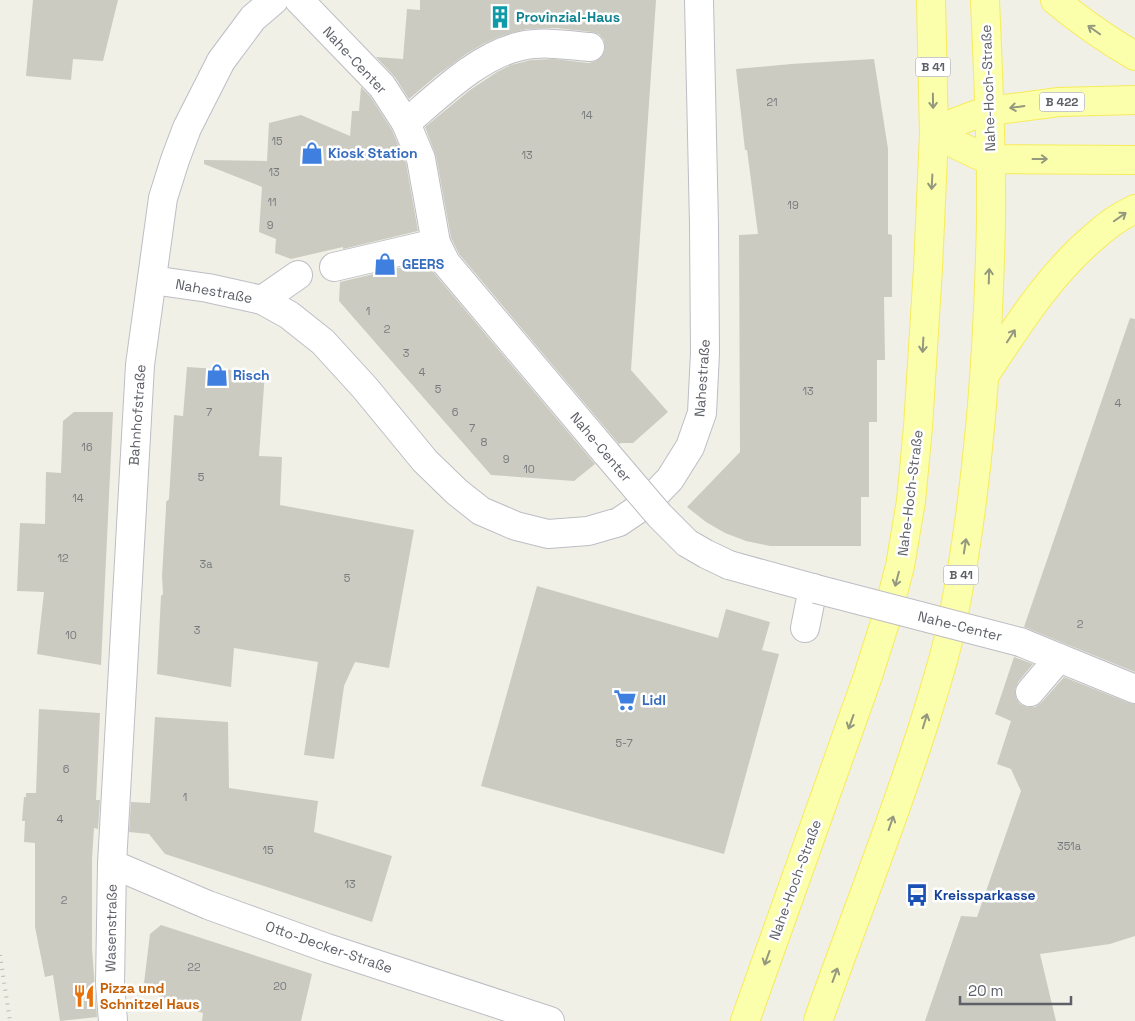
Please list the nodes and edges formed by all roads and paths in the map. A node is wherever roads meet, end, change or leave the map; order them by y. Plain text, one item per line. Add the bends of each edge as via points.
1 (274, 0) edge
2 (299, 0) edge
3 (699, 0) edge
4 (931, 0) edge
5 (985, 0) edge
6 (1055, 0) edge
7 (590, 47) dead end
8 (1135, 56) edge
9 (1135, 100) edge
10 (989, 111) junction
11 (406, 123) junction
12 (934, 134) junction
13 (991, 159) junction
14 (1135, 160) edge
15 (1135, 208) edge
16 (436, 243) junction
17 (334, 267) dead end
18 (298, 275) dead end
19 (152, 280) junction
20 (262, 300) junction
21 (984, 377) junction
22 (814, 589) junction
23 (805, 628) dead end
24 (1059, 658) junction
25 (1135, 689) edge
26 (1030, 692) dead end
27 (112, 864) junction
28 (113, 1021) edge
29 (550, 1021) edge
30 (745, 1021) edge
31 (818, 1021) edge

1 - 19 street, Bahnhofstraße via 253,18 221,61 187,128 163,198
2 - 11 street, Nahe-Center via 382,86
3 - 20 street, Nahestraße via 705,343 702,414 690,447 670,479 647,503 619,522 588,531 548,534 516,526 481,511 425,461 323,342 289,315
4 -> 12 main road, Nahe-Hoch-Straße / B 41
5 - 10 main road, Nahe-Hoch-Straße / B 41
8 -> 6 main road
7 - 11 street via 551,43 521,46 493,56 465,74
9 -> 10 main road, B 422 via 1059,102
10 - 12 main road via 956,122
10 - 13 main road, Nahe-Hoch-Straße / B 41
11 - 16 street, Nahe-Center via 421,159
12 - 13 main road
12 -> 30 main road, Nahe-Hoch-Straße / B 41 via 918,427 911,501 900,566 868,676
13 -> 14 main road
21 -> 13 main road, Nahe-Hoch-Straße / B 41
21 -> 15 main road via 1018,324 1057,273 1104,228
16 - 17 street
16 - 22 street, Nahe-Center, bridge via 446,263 660,516 687,542 729,565
18 - 20 street
19 - 20 street, Nahestraße
19 - 27 street, Bahnhofstraße via 140,365
31 -> 21 main road, Nahe-Hoch-Straße / B 41 via 910,767 952,625 974,486
22 - 23 street
22 - 24 street, Nahe-Center, bridge via 1020,642
24 - 25 street, Nahe-Center
24 - 26 street
27 - 28 street, Wasenstraße via 110,984
27 - 29 street, Otto-Decker-Straße via 208,905 327,948

